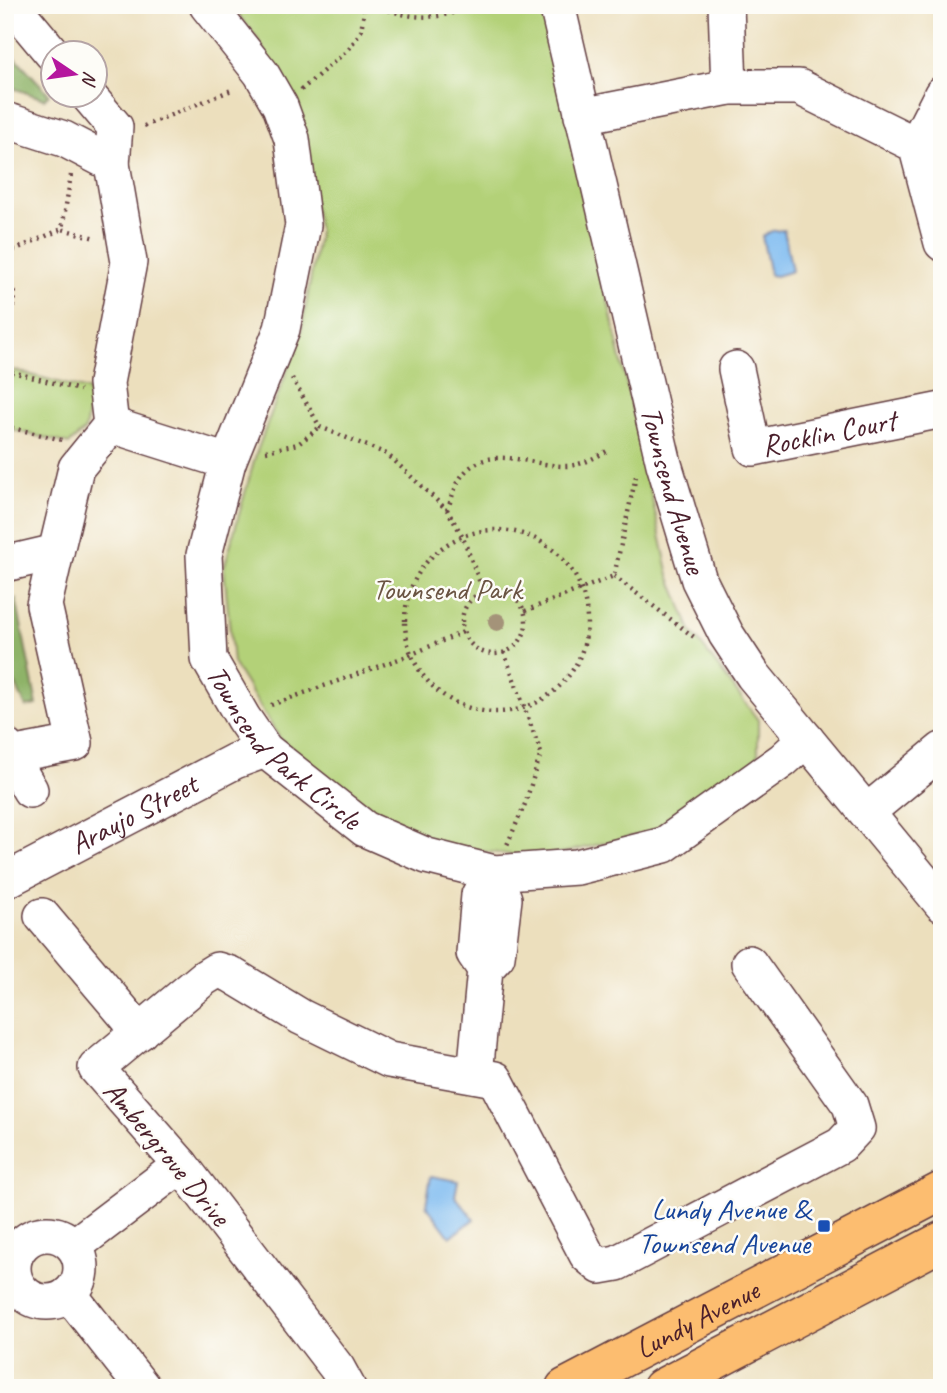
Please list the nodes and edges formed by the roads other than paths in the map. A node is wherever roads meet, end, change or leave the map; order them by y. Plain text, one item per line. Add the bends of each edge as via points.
1 (12, 5) edge
2 (207, 5) edge
3 (557, 5) edge
4 (726, 5) edge
5 (40, 38) edge
6 (729, 88) junction
7 (942, 94) edge
8 (99, 108) edge
9 (582, 116) junction
10 (5, 120) edge
11 (916, 145) junction
12 (112, 164) junction
13 (942, 243) edge
14 (736, 369) dead end
15 (942, 410) edge
16 (101, 438) junction
17 (228, 462) junction
18 (56, 552) junction
19 (5, 564) edge
20 (806, 740) junction
21 (7, 750) edge
22 (265, 750) junction
23 (942, 750) edge
24 (30, 790) dead end
25 (867, 812) junction
26 (500, 860) junction
27 (5, 881) edge
28 (942, 904) edge
29 (42, 916) dead end
30 (749, 963) dead end
31 (139, 1032) junction
32 (475, 1075) junction
33 (181, 1165) junction
34 (942, 1191) edge
35 (942, 1241) edge
36 (74, 1246) junction
37 (12, 1293) edge
38 (69, 1294) junction
39 (143, 1388) edge
40 (348, 1388) edge
41 (565, 1388) edge
42 (662, 1388) edge

1 - 5 street
2 - 17 street, Townsend Park Circle via 261,73 280,106 292,139 303,225 282,329
3 - 9 street, Townsend Avenue
4 - 6 street
6 - 9 street
6 - 11 street via 799,87
7 - 11 street
8 - 12 street via 115,127
9 - 20 street, Townsend Avenue via 664,464 699,580 733,644
10 - 12 street via 64,139
11 - 13 street
12 - 16 street via 129,262 106,383
14 - 15 street, Rocklin Court via 753,448
16 - 17 street
16 - 18 street via 76,468
17 - 22 street, Townsend Park Circle via 204,555 209,659
18 - 19 street
18 - 21 street via 44,605 75,743
20 - 25 street, Townsend Avenue
20 - 26 street, Townsend Park Circle via 664,845 577,867
21 - 24 street
22 - 26 street, Townsend Park Circle via 365,829 427,856
22 - 27 street, Araujo Street via 235,761
23 - 25 street
25 - 28 street, Townsend Avenue
26 - 32 street via 503,899 497,956 485,969
29 - 31 street
30 - 32 street, Ambergrove Drive via 850,1105 857,1128 841,1145 617,1263 600,1266 587,1255 495,1079
31 - 32 street, Ambergrove Drive via 217,970 389,1060
31 - 33 street, Ambergrove Drive via 96,1068
33 - 36 street
33 - 40 street, Ambergrove Drive
34 - 41 main road, Lundy Avenue
35 - 42 main road, Lundy Avenue
36 - 37 street via 52,1234 27,1240 13,1262
36 - 38 street via 80,1273
37 - 38 street via 41,1301
38 - 39 street

